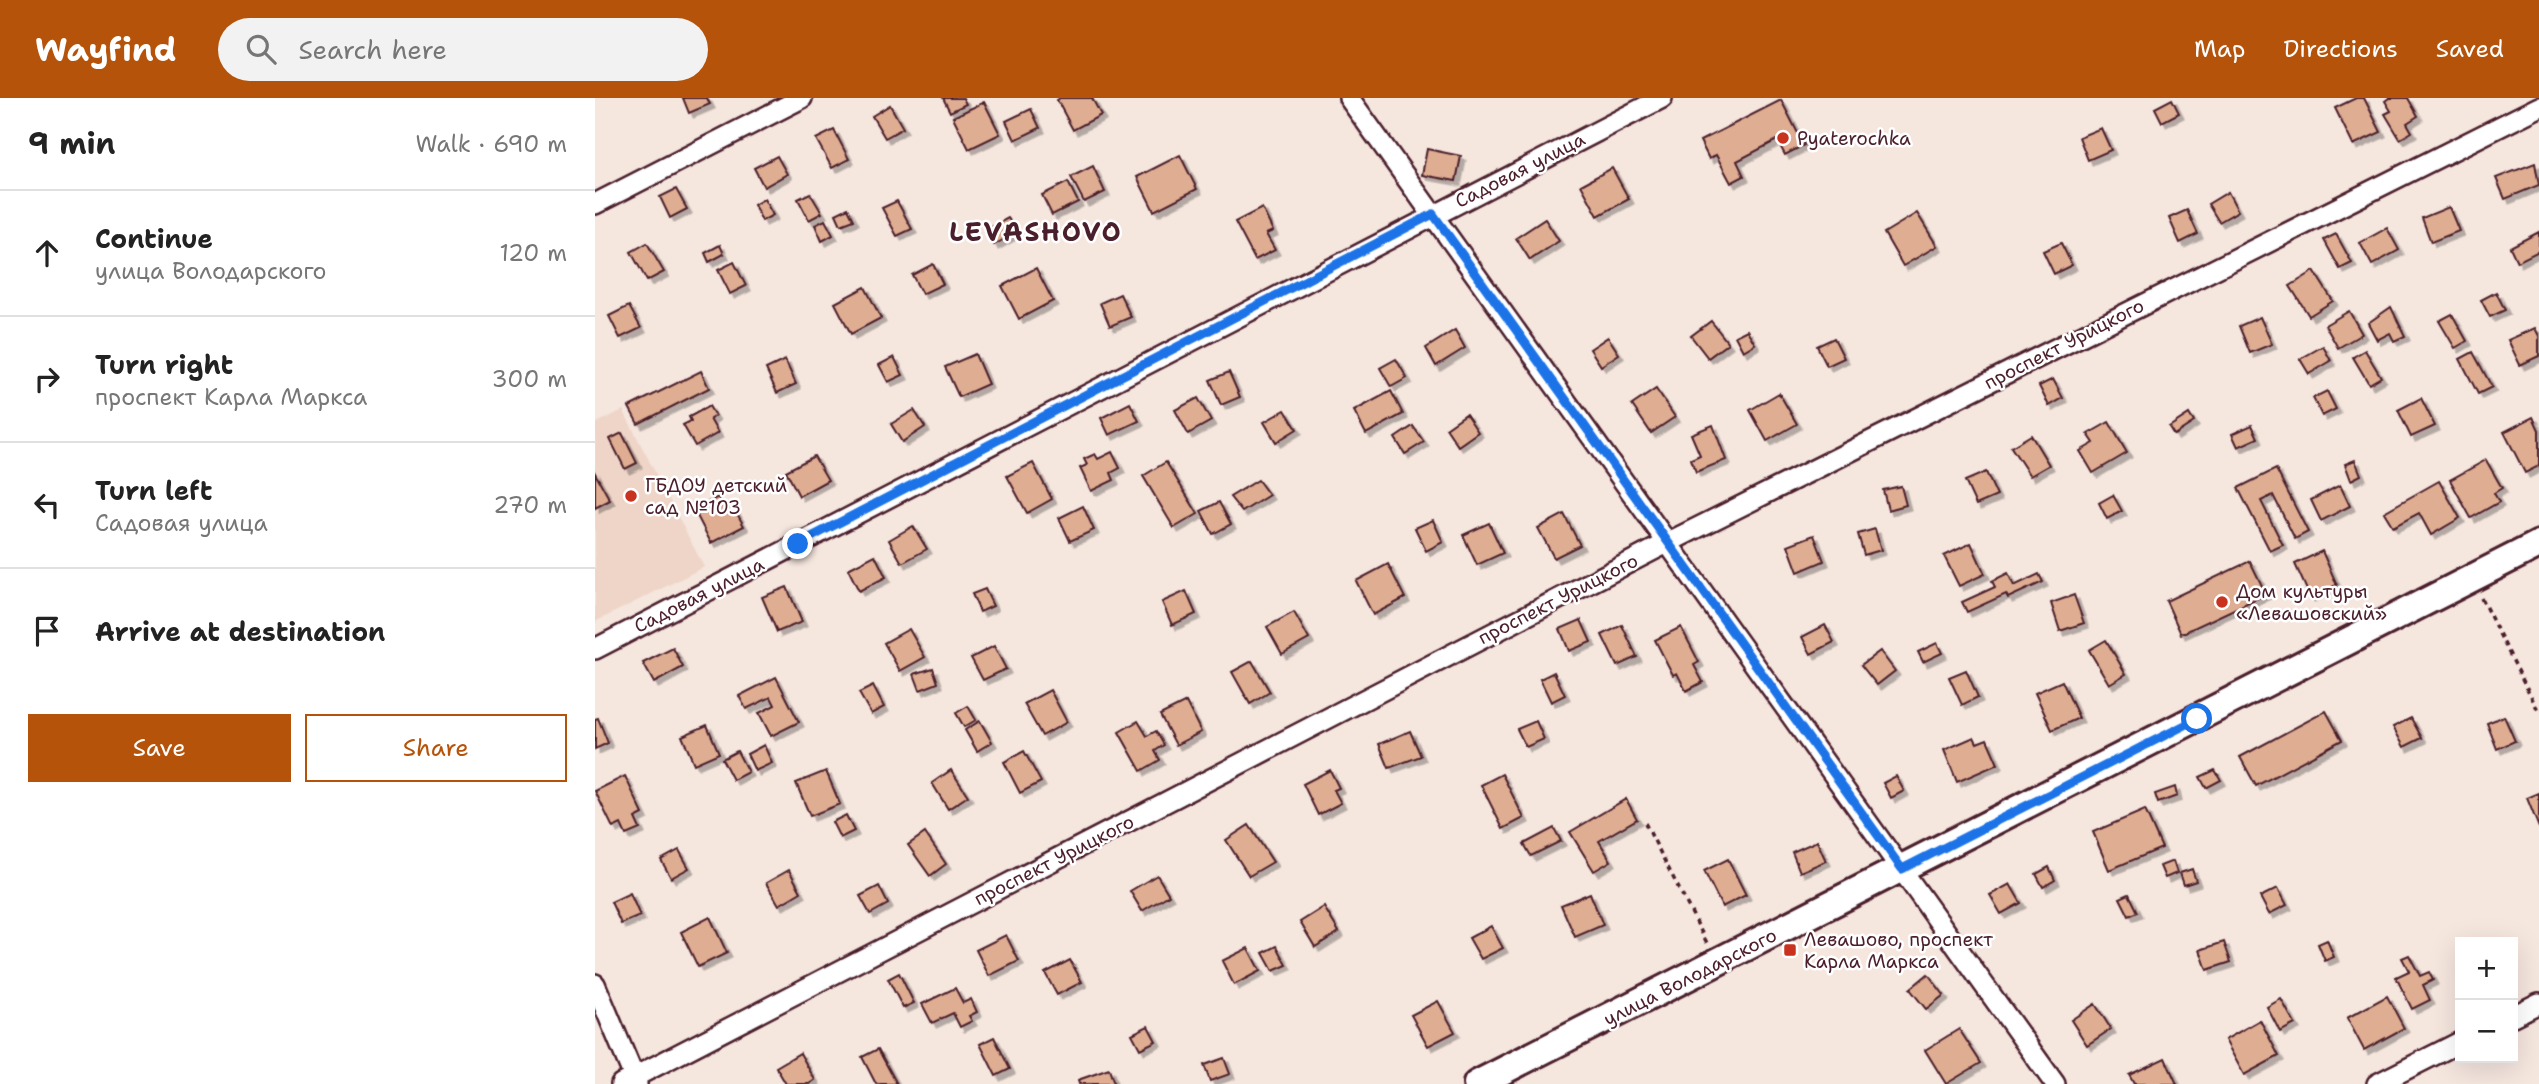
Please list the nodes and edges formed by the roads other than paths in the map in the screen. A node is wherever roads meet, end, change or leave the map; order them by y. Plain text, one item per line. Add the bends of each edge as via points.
1 (802, 98) edge
2 (1349, 98) edge
3 (1662, 98) edge
4 (2539, 107) edge
5 (595, 204) edge
6 (1433, 214) junction
7 (1667, 543) junction
8 (2539, 544) edge
9 (595, 649) edge
10 (1902, 869) junction
11 (595, 984) edge
12 (2539, 1003) edge
13 (2518, 1014) edge
14 (2455, 1045) edge
15 (631, 1082) edge
16 (1477, 1084) edge
17 (2055, 1084) edge
18 (2377, 1084) edge

1 - 5 street
2 - 6 street
3 - 6 street, Садовая улица
4 - 7 street, проспект Урицкого
6 - 7 street
6 - 9 street, Садовая улица
7 - 10 street
7 - 15 street, проспект Урицкого
8 - 10 street, улица Володарского
10 - 16 street, улица Володарского
10 - 17 street
11 - 15 street
12 - 13 street
14 - 18 street

